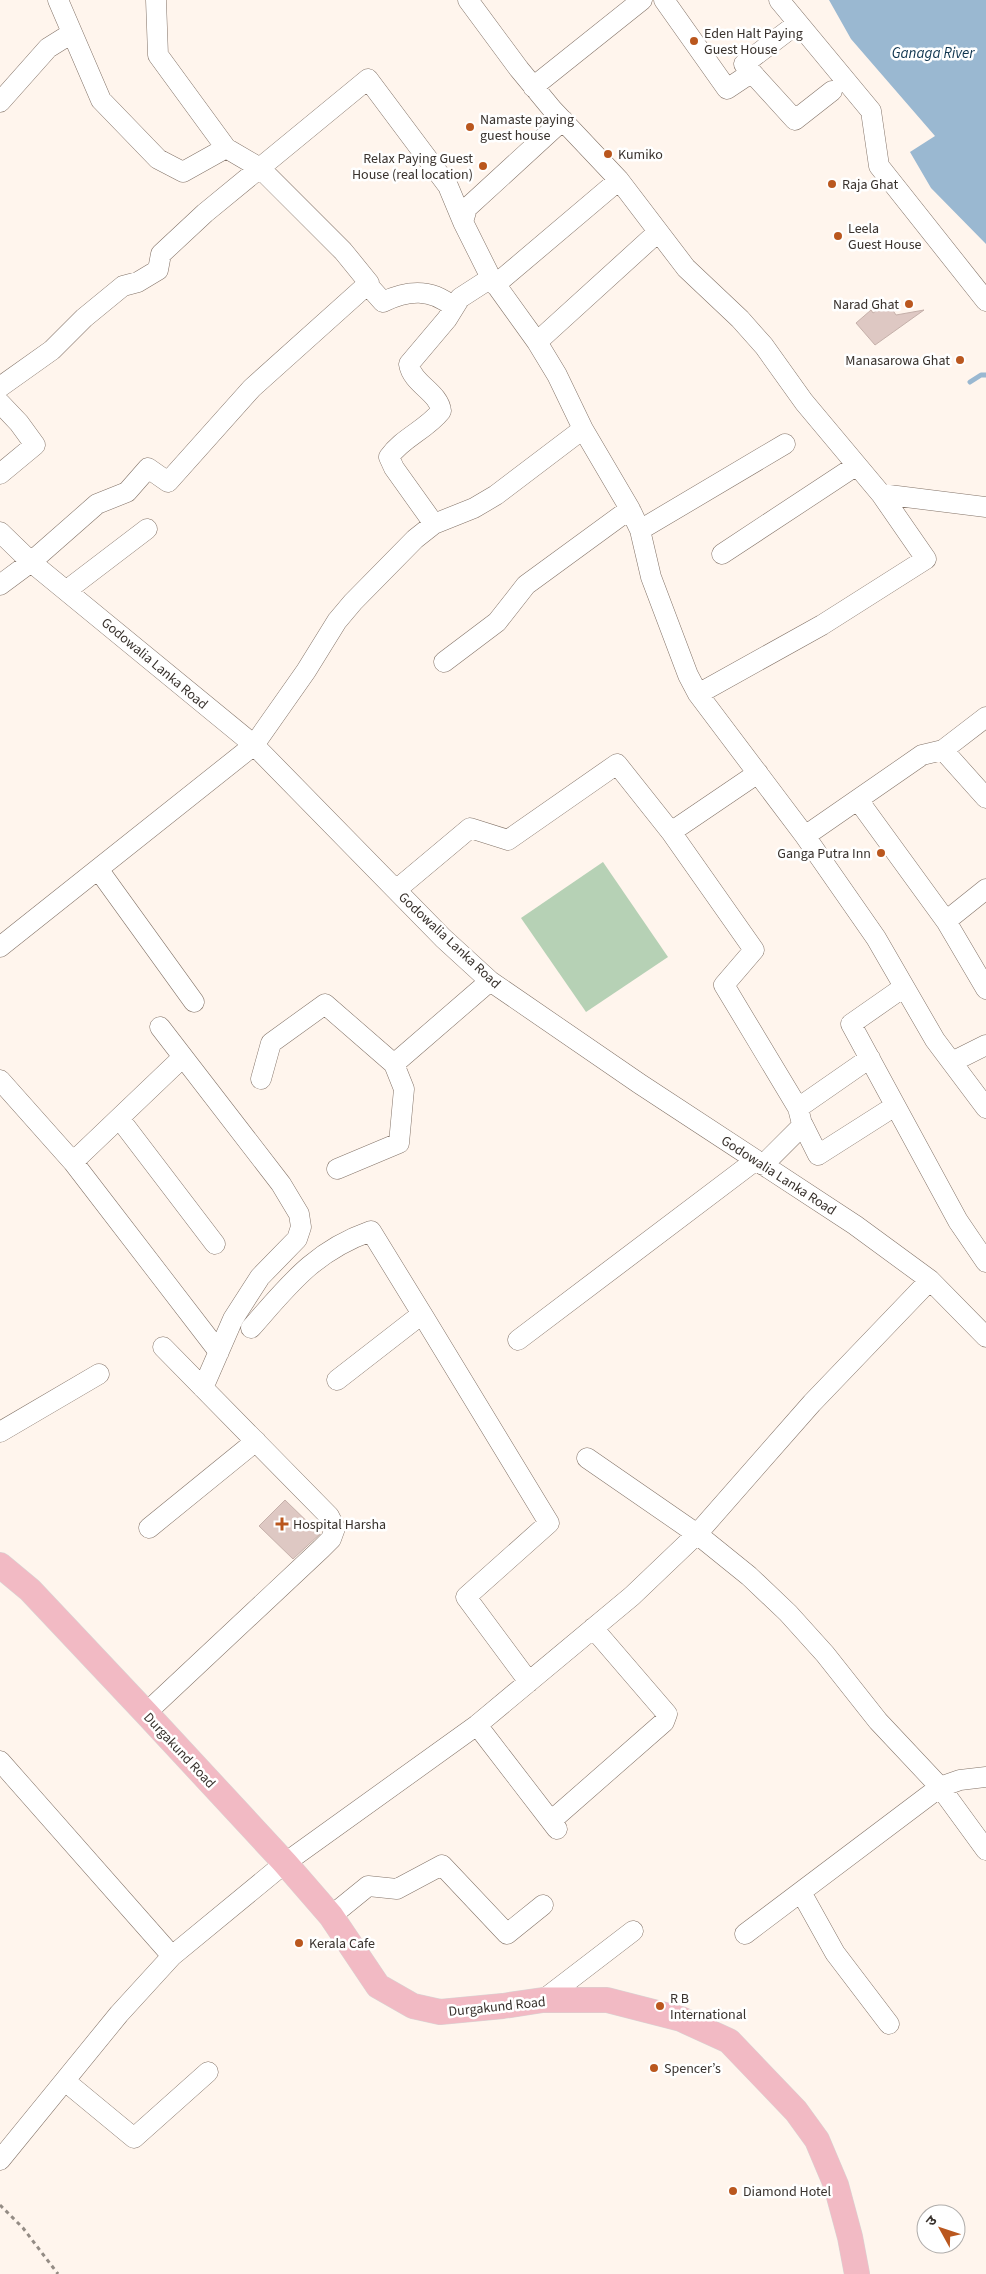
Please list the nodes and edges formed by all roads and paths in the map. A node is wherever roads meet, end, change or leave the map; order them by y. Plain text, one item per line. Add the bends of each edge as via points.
1 (58, 0) edge
2 (156, 0) edge
3 (468, 0) edge
4 (642, 0) edge
5 (664, 0) edge
6 (779, 0) edge
7 (798, 23) junction
8 (72, 33) junction
9 (751, 72) junction
10 (533, 87) junction
11 (832, 91) dead end
12 (0, 102) edge
13 (563, 120) junction
14 (226, 148) junction
15 (260, 168) junction
16 (619, 180) junction
17 (463, 222) junction
18 (658, 232) junction
19 (493, 282) junction
20 (367, 284) junction
21 (986, 301) edge
22 (453, 307) junction
23 (537, 342) junction
24 (0, 387) edge
25 (0, 403) edge
26 (583, 429) junction
27 (785, 444) dead end
28 (857, 465) junction
29 (0, 474) edge
30 (880, 494) junction
31 (986, 507) edge
32 (630, 510) junction
33 (434, 524) junction
34 (147, 529) dead end
35 (640, 530) junction
36 (0, 532) edge
37 (722, 554) dead end
38 (30, 562) junction
39 (0, 585) edge
40 (67, 590) junction
41 (444, 662) dead end
42 (698, 694) junction
43 (986, 717) edge
44 (254, 745) junction
45 (944, 750) junction
46 (758, 773) junction
47 (986, 798) edge
48 (858, 800) junction
49 (671, 832) junction
50 (805, 836) junction
51 (98, 869) junction
52 (986, 889) edge
53 (396, 890) junction
54 (946, 921) junction
55 (0, 947) edge
56 (490, 981) junction
57 (904, 987) junction
58 (986, 989) edge
59 (194, 1002) dead end
60 (160, 1027) dead end
61 (986, 1045) edge
62 (182, 1058) junction
63 (870, 1058) junction
64 (952, 1062) junction
65 (394, 1064) junction
66 (261, 1079) dead end
67 (0, 1080) edge
68 (895, 1106) junction
69 (986, 1108) edge
70 (800, 1116) junction
71 (119, 1118) junction
72 (73, 1162) junction
73 (759, 1162) junction
74 (337, 1169) dead end
75 (215, 1244) dead end
76 (986, 1262) edge
77 (930, 1280) junction
78 (422, 1314) junction
79 (251, 1328) dead end
80 (986, 1337) edge
81 (518, 1340) dead end
82 (163, 1347) dead end
83 (219, 1352) junction
84 (99, 1374) dead end
85 (337, 1380) dead end
86 (204, 1388) junction
87 (0, 1432) edge
88 (256, 1441) junction
89 (587, 1458) dead end
90 (150, 1528) dead end
91 (697, 1534) junction
92 (0, 1565) edge
93 (593, 1628) junction
94 (529, 1682) junction
95 (146, 1713) junction
96 (477, 1725) junction
97 (0, 1761) edge
98 (986, 1778) edge
99 (940, 1787) junction
100 (986, 1850) edge
101 (284, 1863) junction
102 (801, 1892) junction
103 (543, 1905) dead end
104 (331, 1916) junction
105 (633, 1931) dead end
106 (745, 1934) dead end
107 (172, 1956) junction
108 (543, 2000) junction
109 (889, 2024) dead end
110 (208, 2072) dead end
111 (65, 2081) junction
112 (0, 2160) edge
113 (0, 2206) edge
114 (58, 2274) edge
115 (857, 2274) edge

1 - 8 street
2 - 14 street via 158,55
3 - 10 street
4 - 10 street
5 - 9 street via 728,89
6 - 7 street
7 - 9 street via 744,64
7 - 21 street via 871,111 879,166
8 - 12 street via 48,48
8 - 14 street via 101,100 158,159 183,172
9 - 11 street via 794,120
10 - 13 street
13 - 16 street
13 - 17 street via 467,208
14 - 15 street
15 - 17 street via 368,79 448,186
15 - 20 street via 343,251 369,282
15 - 24 street via 160,254 158,270 138,282 123,286 52,350
16 - 18 street
16 - 19 street
17 - 19 street
18 - 23 street
18 - 28 street via 686,268 764,346 804,402
19 - 22 street via 460,298
19 - 23 street
20 - 22 street via 383,302 412,291 442,298
20 - 38 street via 252,388 168,482 148,468 127,492 97,504
22 - 33 street via 410,364 410,372 440,404 441,412 389,457
23 - 26 street
25 - 29 street via 35,445
26 - 32 street
26 - 33 street via 496,495
27 - 35 street
28 - 30 street
28 - 37 street
30 - 31 street
30 - 42 street via 926,559 822,625
32 - 35 street
32 - 41 street via 526,586 497,622
33 - 44 street via 352,602
34 - 40 street
35 - 42 street via 651,577
36 - 38 street, Godowalia Lanka Road
38 - 39 street
38 - 40 street, Godowalia Lanka Road
40 - 44 street, Godowalia Lanka Road
42 - 46 street
43 - 45 street
44 - 51 street
44 - 53 street, Godowalia Lanka Road
45 - 47 street
45 - 48 street via 922,755
46 - 49 street
46 - 50 street
48 - 50 street
48 - 54 street
49 - 53 street via 617,764 508,840 470,828
49 - 70 street via 754,950 724,985
50 - 57 street via 876,938
51 - 55 street
51 - 59 street
52 - 54 street
53 - 56 street, Godowalia Lanka Road
54 - 58 street
56 - 65 street
56 - 73 street, Godowalia Lanka Road
57 - 63 street via 851,1024
57 - 64 street
60 - 62 street
61 - 64 street
62 - 71 street
62 - 83 street via 281,1184 299,1214 301,1227 297,1239 260,1277 247,1296
63 - 68 street
63 - 70 street
64 - 69 street
65 - 66 street via 325,1004 271,1043
65 - 74 street via 404,1089 399,1143
67 - 72 street
68 - 70 street via 818,1156
68 - 76 street via 958,1221
70 - 73 street
71 - 72 street
71 - 75 street
72 - 83 street
73 - 77 street, Godowalia Lanka Road
73 - 81 street
77 - 80 street, Godowalia Lanka Road
77 - 91 street via 812,1403
78 - 79 street via 371,1231 349,1239 315,1259
78 - 85 street
78 - 94 street via 549,1523 466,1597
82 - 86 street
83 - 86 street
84 - 87 street
86 - 88 street
88 - 90 street
88 - 95 street via 329,1516 335,1528 331,1539
89 - 91 street
91 - 93 street
91 - 99 street via 788,1613 878,1721
92 - 95 main road, Durgakund Road via 30,1590
93 - 94 street
93 - 96 street via 667,1714 664,1722 554,1825
94 - 96 street
95 - 101 main road, Durgakund Road
96 - 101 street
97 - 107 street
98 - 99 street via 960,1780
99 - 100 street
99 - 102 street
101 - 104 main road, Durgakund Road
101 - 107 street
102 - 106 street
102 - 109 street via 831,1947
103 - 104 street via 507,1934 442,1865 397,1890 368,1886
104 - 108 main road, Durgakund Road via 378,1986 413,2006 440,2012
105 - 108 street
107 - 111 street via 119,2014
108 - 115 main road, Durgakund Road via 607,2000 681,2019 729,2041 796,2111 817,2140 836,2185
110 - 111 street via 134,2138
111 - 112 street
113 - 114 path via 23,2228

